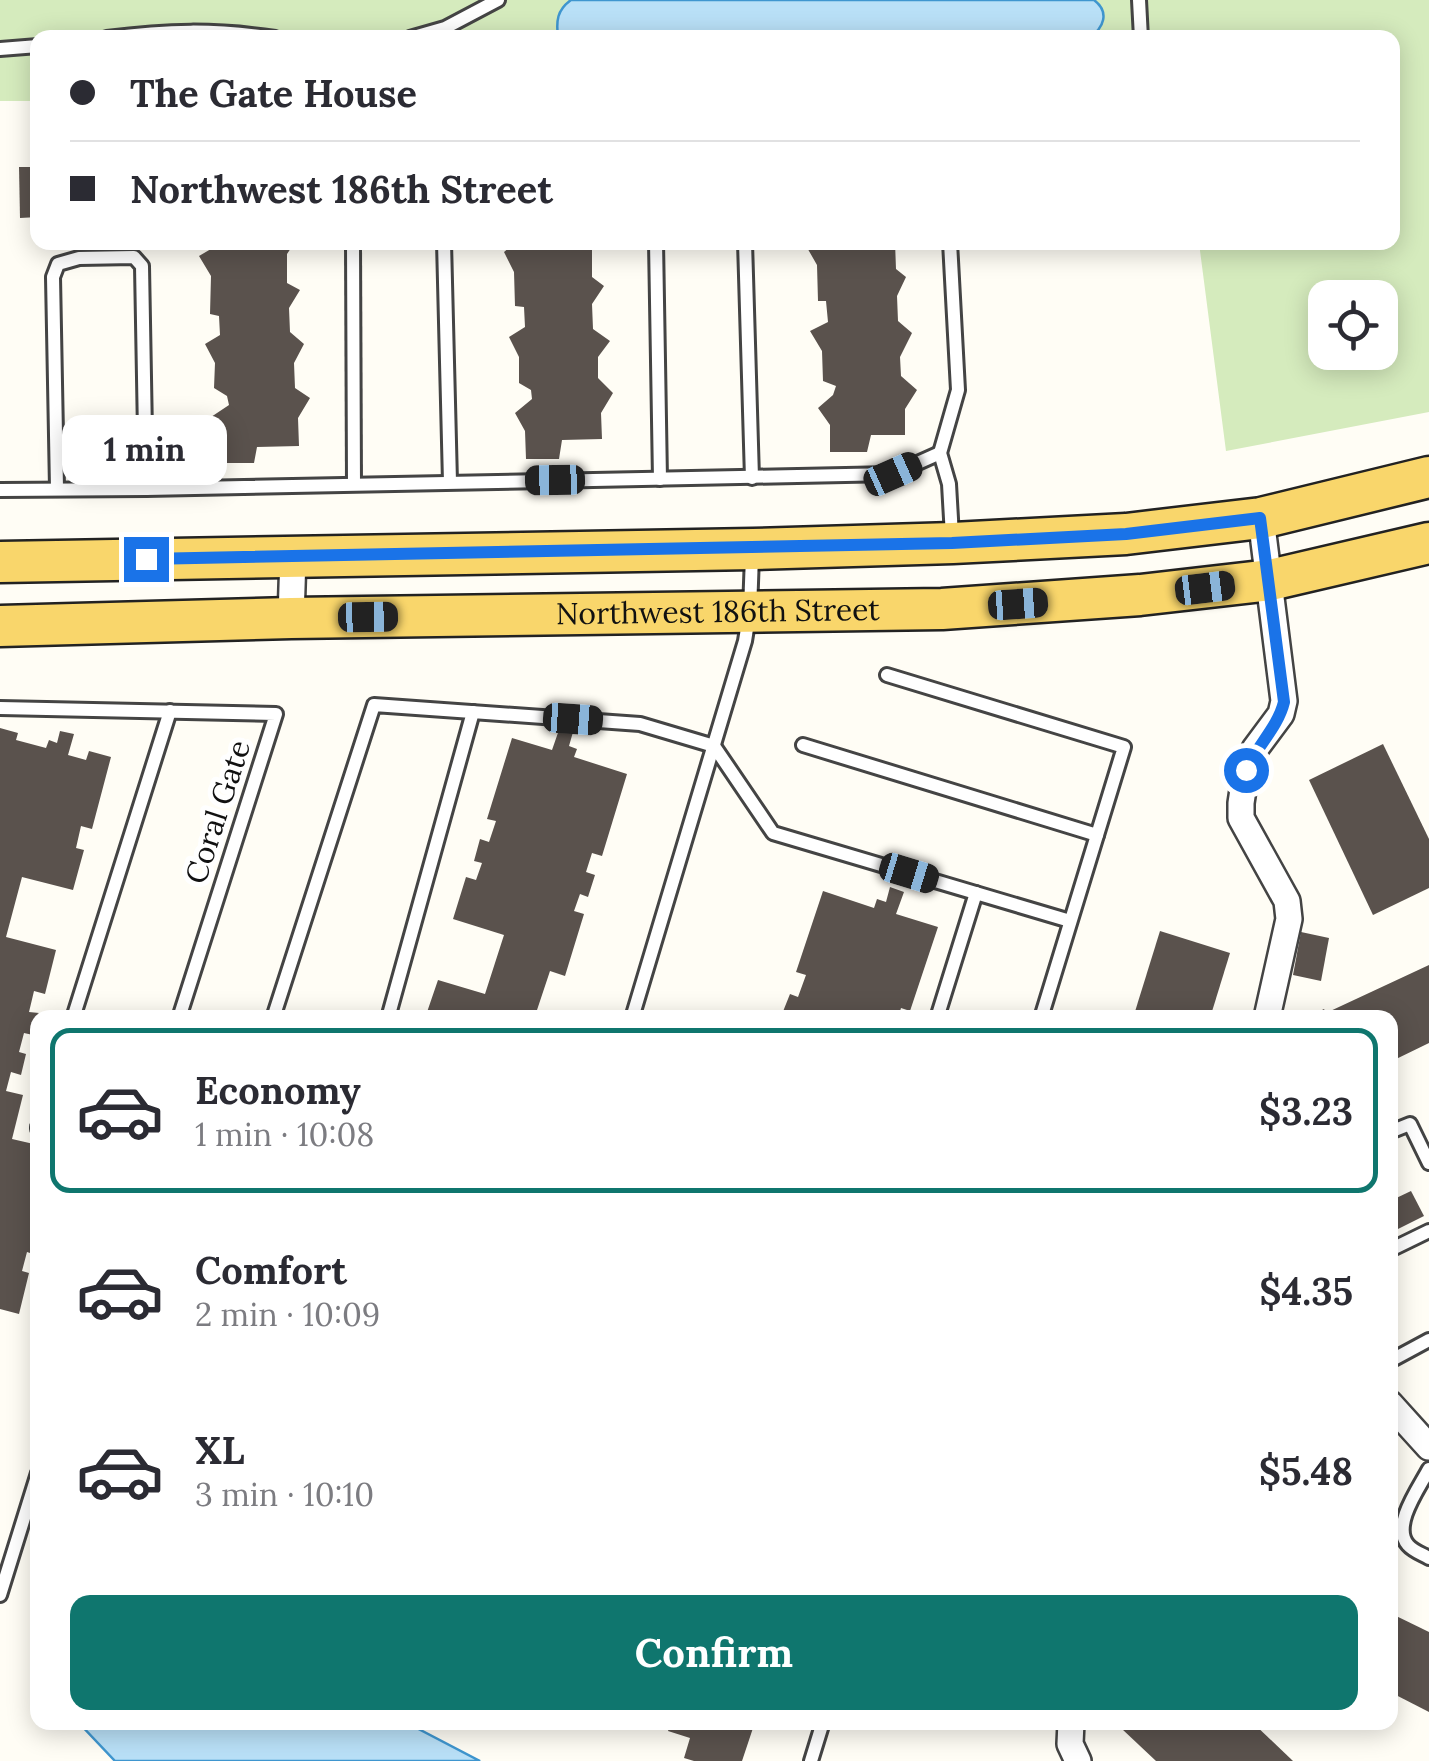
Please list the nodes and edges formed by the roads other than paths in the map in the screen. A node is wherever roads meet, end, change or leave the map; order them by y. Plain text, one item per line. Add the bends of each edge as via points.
1 (498, 0) edge
2 (1139, 0) edge
3 (438, 30) edge
4 (1141, 30) edge
5 (30, 47) edge
6 (0, 49) edge
7 (353, 250) edge
8 (444, 250) edge
9 (656, 250) edge
10 (745, 250) edge
11 (950, 250) edge
12 (940, 453) junction
13 (1429, 477) edge
14 (752, 478) junction
15 (660, 479) junction
16 (450, 482) junction
17 (354, 484) junction
18 (57, 488) junction
19 (146, 489) junction
20 (0, 490) edge
21 (1260, 518) junction
22 (952, 543) junction
23 (1429, 543) edge
24 (753, 548) junction
25 (293, 556) junction
26 (0, 562) edge
27 (1270, 580) junction
28 (750, 610) junction
29 (292, 618) junction
30 (0, 626) edge
31 (887, 674) dead end
32 (0, 708) edge
33 (170, 711) junction
34 (474, 712) junction
35 (804, 745) dead end
36 (714, 746) junction
37 (1096, 835) junction
38 (976, 893) junction
39 (1070, 921) junction
40 (75, 1010) edge
41 (182, 1010) edge
42 (277, 1010) edge
43 (390, 1010) edge
44 (634, 1010) edge
45 (939, 1010) edge
46 (1042, 1010) edge
47 (1268, 1010) edge
48 (1398, 1129) edge
49 (1429, 1164) edge
50 (1429, 1231) edge
51 (1398, 1246) edge
52 (1429, 1340) edge
53 (1398, 1357) edge
54 (1398, 1413) edge
55 (1429, 1447) edge
56 (1429, 1469) edge
57 (30, 1498) edge
58 (1429, 1558) edge
59 (0, 1595) edge
60 (821, 1730) edge
61 (1071, 1730) edge
62 (811, 1761) edge
63 (1078, 1761) edge

1 - 3 lane
2 - 4 lane
5 - 6 lane
7 - 17 lane
8 - 16 lane
9 - 15 lane
10 - 14 lane
11 - 12 lane via 958,390
12 - 14 lane via 893,474
12 - 22 lane
13 - 21 main road, Northwest 186th Street
14 - 15 lane
15 - 16 lane
16 - 17 lane
17 - 19 lane
18 - 19 lane
18 - 19 lane via 52,277 58,264 80,258 134,258 142,266
18 - 20 lane
21 - 22 main road, Northwest 186th Street via 1126,534
21 - 27 street
22 - 24 main road, Northwest 186th Street
23 - 27 main road, Northwest 186th Street
24 - 25 main road, Northwest 186th Street
24 - 28 lane
25 - 26 main road, Northwest 186th Street
25 - 29 street
27 - 28 main road, Northwest 186th Street via 942,609
27 - 47 street via 1284,702 1246,770 1241,818 1287,901 1290,919
28 - 29 main road, Northwest 186th Street
28 - 36 lane
29 - 30 main road, Northwest 186th Street
31 - 37 lane via 1124,747
32 - 33 lane, Coral Gate
33 - 40 lane
33 - 41 lane, Coral Gate via 276,714
34 - 36 lane via 640,724
34 - 42 lane via 374,705
34 - 43 lane
35 - 37 lane
36 - 38 lane via 774,833
36 - 44 lane
37 - 39 lane
38 - 39 lane
38 - 45 lane
39 - 46 lane
48 - 49 lane via 1410,1124
50 - 51 lane
52 - 53 lane
54 - 55 street
56 - 58 lane via 1401,1524 1409,1546
57 - 59 lane
60 - 62 lane
61 - 63 street

